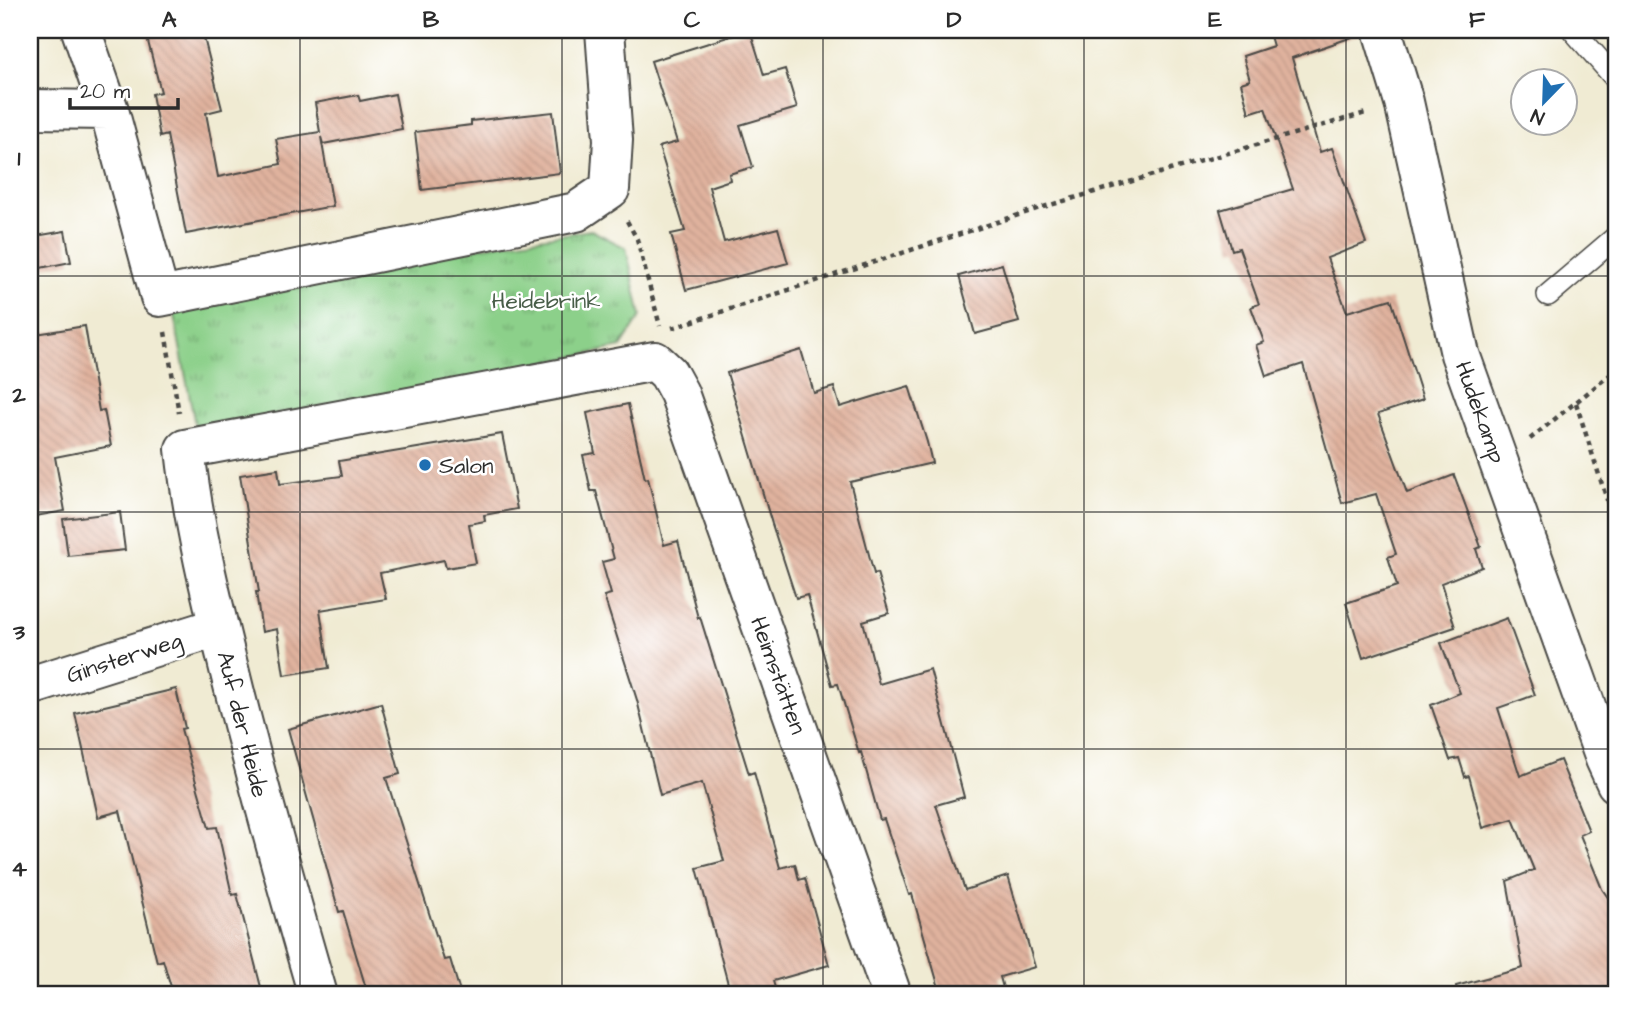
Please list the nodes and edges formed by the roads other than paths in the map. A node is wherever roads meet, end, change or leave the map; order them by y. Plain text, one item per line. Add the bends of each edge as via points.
1 (81, 30) edge
2 (605, 30) edge
3 (1382, 30) edge
4 (1573, 30) edge
5 (1616, 79) edge
6 (30, 109) edge
7 (109, 110) junction
8 (1616, 237) edge
9 (1548, 295) dead end
10 (185, 449) joint
11 (218, 627) junction
12 (30, 686) edge
13 (1616, 783) edge
14 (318, 995) edge
15 (892, 995) edge

1 - 7 street
2 - 7 street via 614,140 610,189 576,212 160,297
3 - 13 street, Hudekamp via 1404,102 1460,354
4 - 5 lane
6 - 7 street
8 - 9 lane
10 - 11 street, Auf der Heide via 200,550
10 - 15 street, Heimstätten via 658,346 679,393
11 - 12 street, Ginsterweg
11 - 14 street, Auf der Heide

